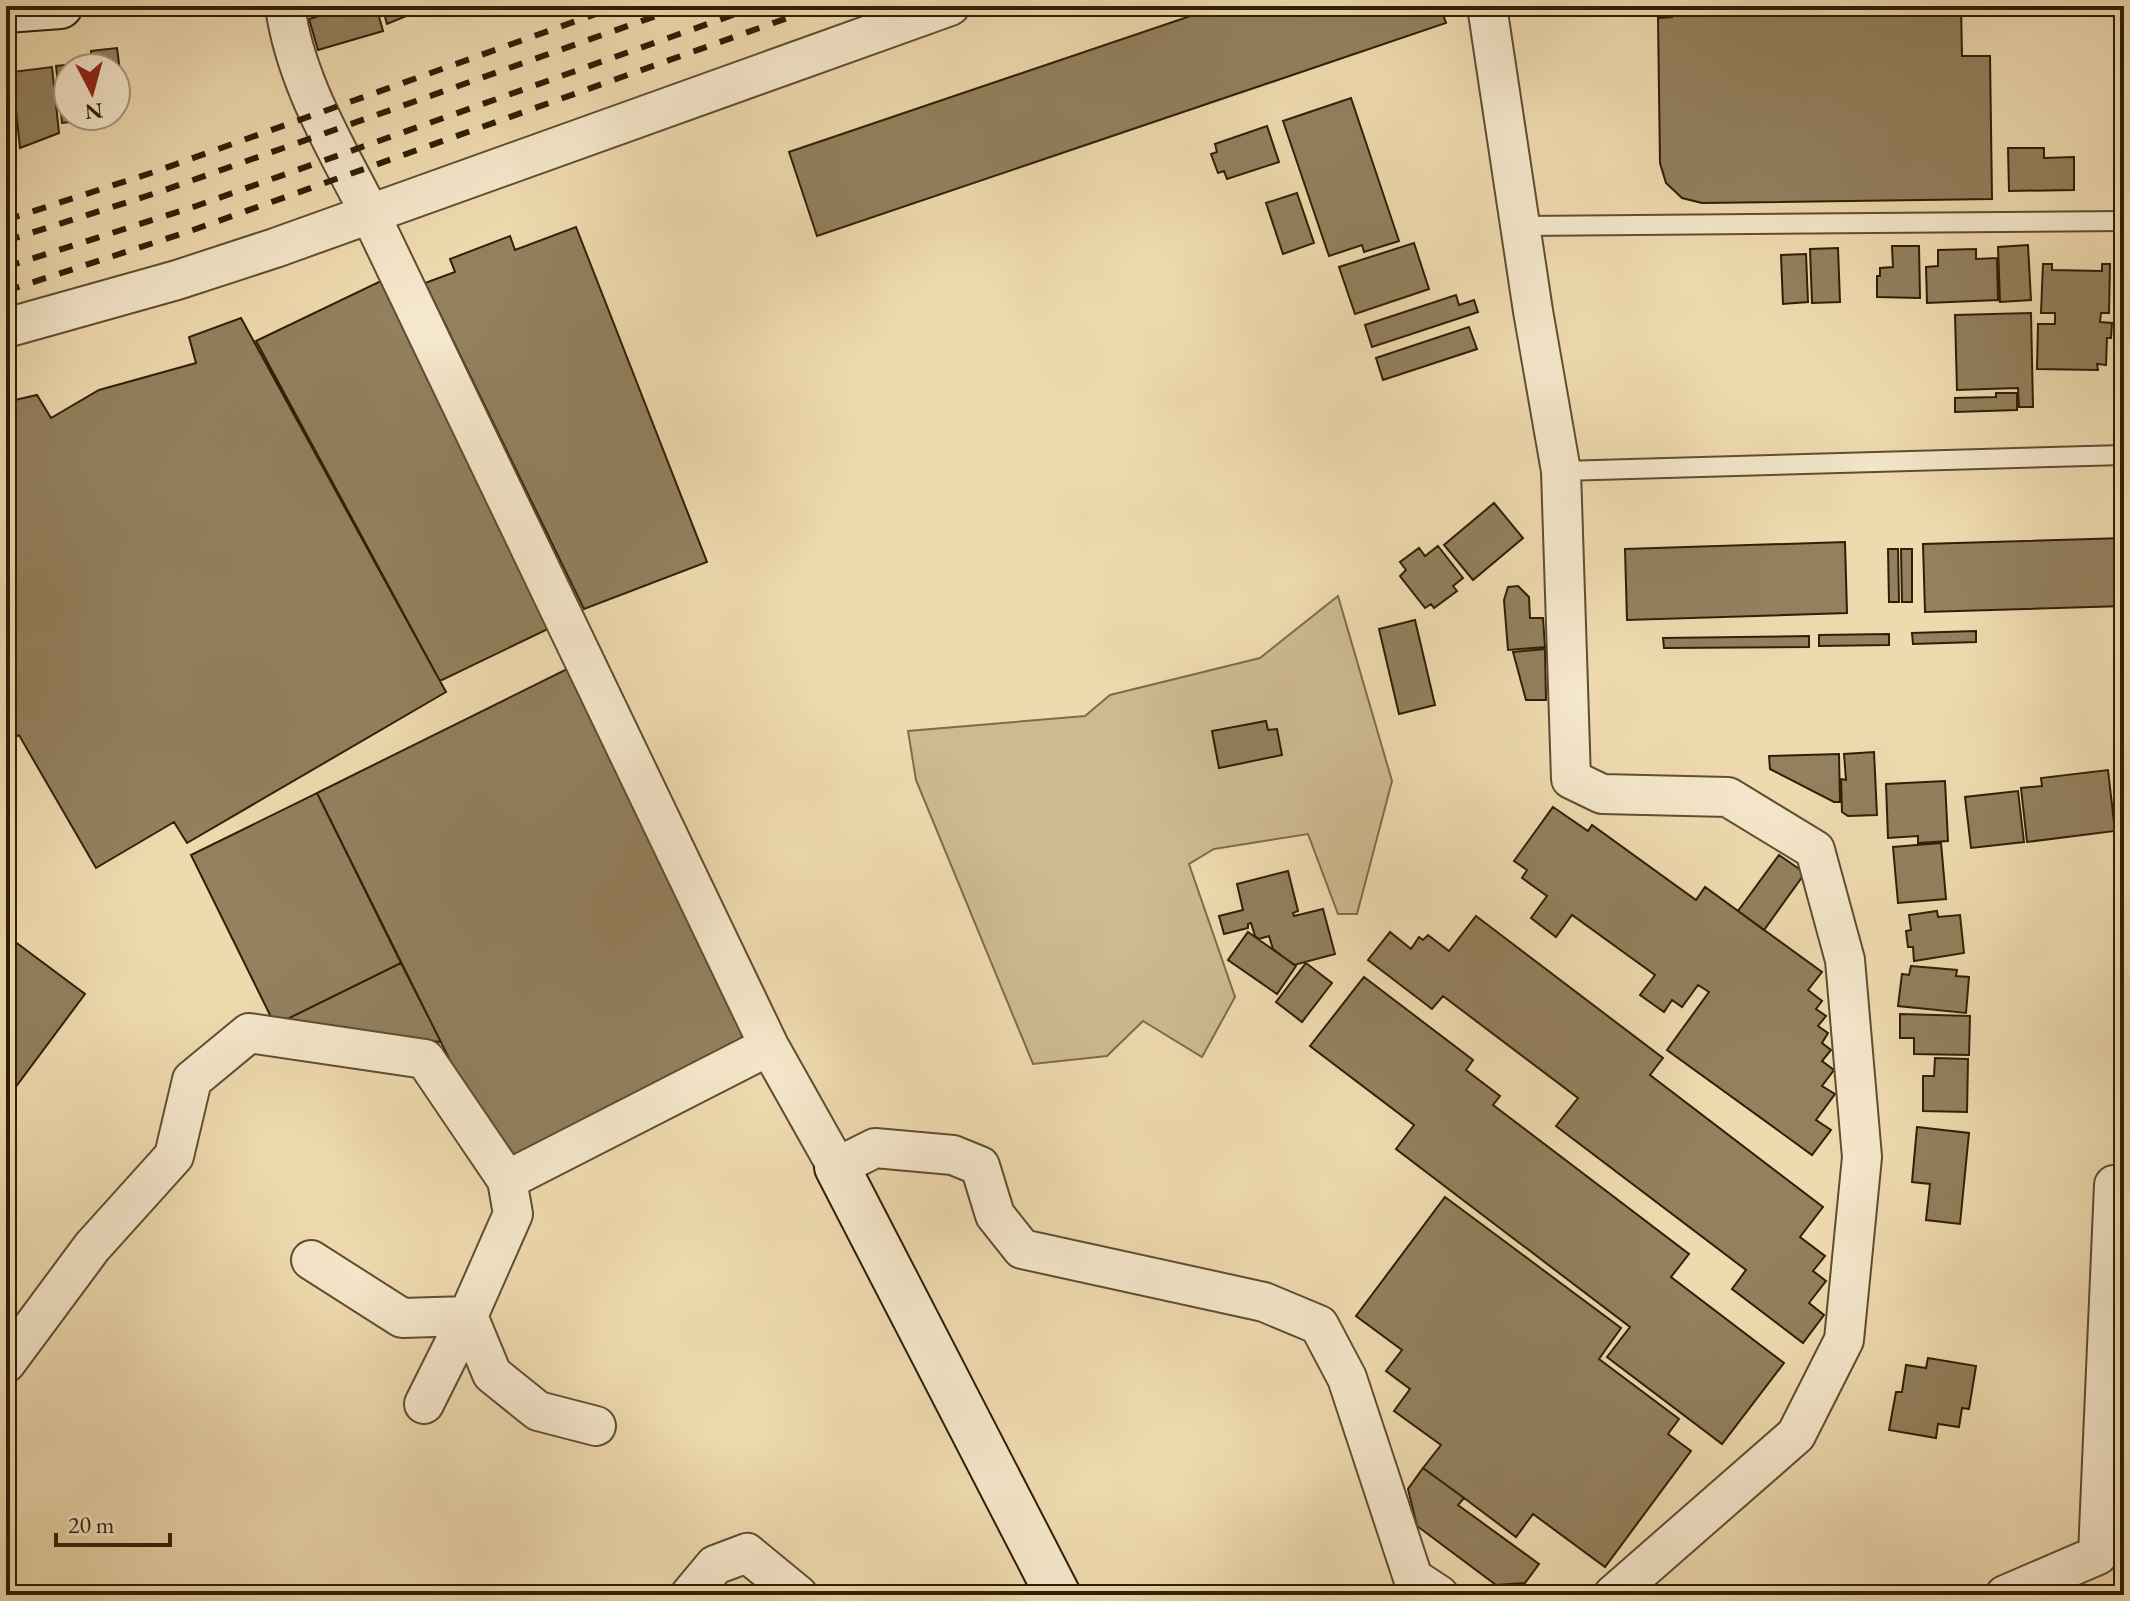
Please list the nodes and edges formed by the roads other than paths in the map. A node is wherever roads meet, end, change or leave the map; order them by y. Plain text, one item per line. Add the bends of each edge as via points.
1 (60, 6) edge
2 (285, 6) edge
3 (950, 6) edge
4 (1487, 6) edge
5 (6, 10) edge
6 (370, 214) junction
7 (2124, 221) edge
8 (1520, 226) junction
9 (6, 328) edge
10 (2124, 455) edge
11 (1561, 471) junction
12 (769, 1046) junction
13 (837, 1167) junction
14 (507, 1180) junction
15 (2124, 1184) edge
16 (311, 1260) dead end
17 (468, 1316) junction
18 (6, 1363) edge
19 (424, 1404) dead end
20 (596, 1426) dead end
21 (2113, 1464) edge
22 (690, 1595) edge
23 (798, 1595) edge
24 (1058, 1595) edge
25 (1439, 1595) edge
26 (1613, 1595) edge
27 (2005, 1595) edge

1 - 5 street
2 - 6 street via 306,88
3 - 6 street
4 - 8 street
6 - 9 street via 177,280
6 - 12 street
7 - 8 lane
8 - 11 street
10 - 11 lane
11 - 26 street via 1571,779 1602,794 1728,797 1815,850 1845,960 1862,1157 1844,1340 1796,1435
12 - 13 street
12 - 14 street
13 - 24 street
13 - 25 street via 875,1148 953,1155 980,1166 995,1215 1022,1249 1264,1302 1319,1325 1347,1378 1413,1578
14 - 17 street via 513,1214
14 - 18 street via 425,1059 249,1033 192,1080 174,1156 92,1247
15 - 21 street via 2114,1185
16 - 17 street via 402,1318
17 - 19 street
17 - 20 street via 492,1374 538,1411
21 - 27 street via 2098,1555
22 - 23 street via 715,1565 747,1553

